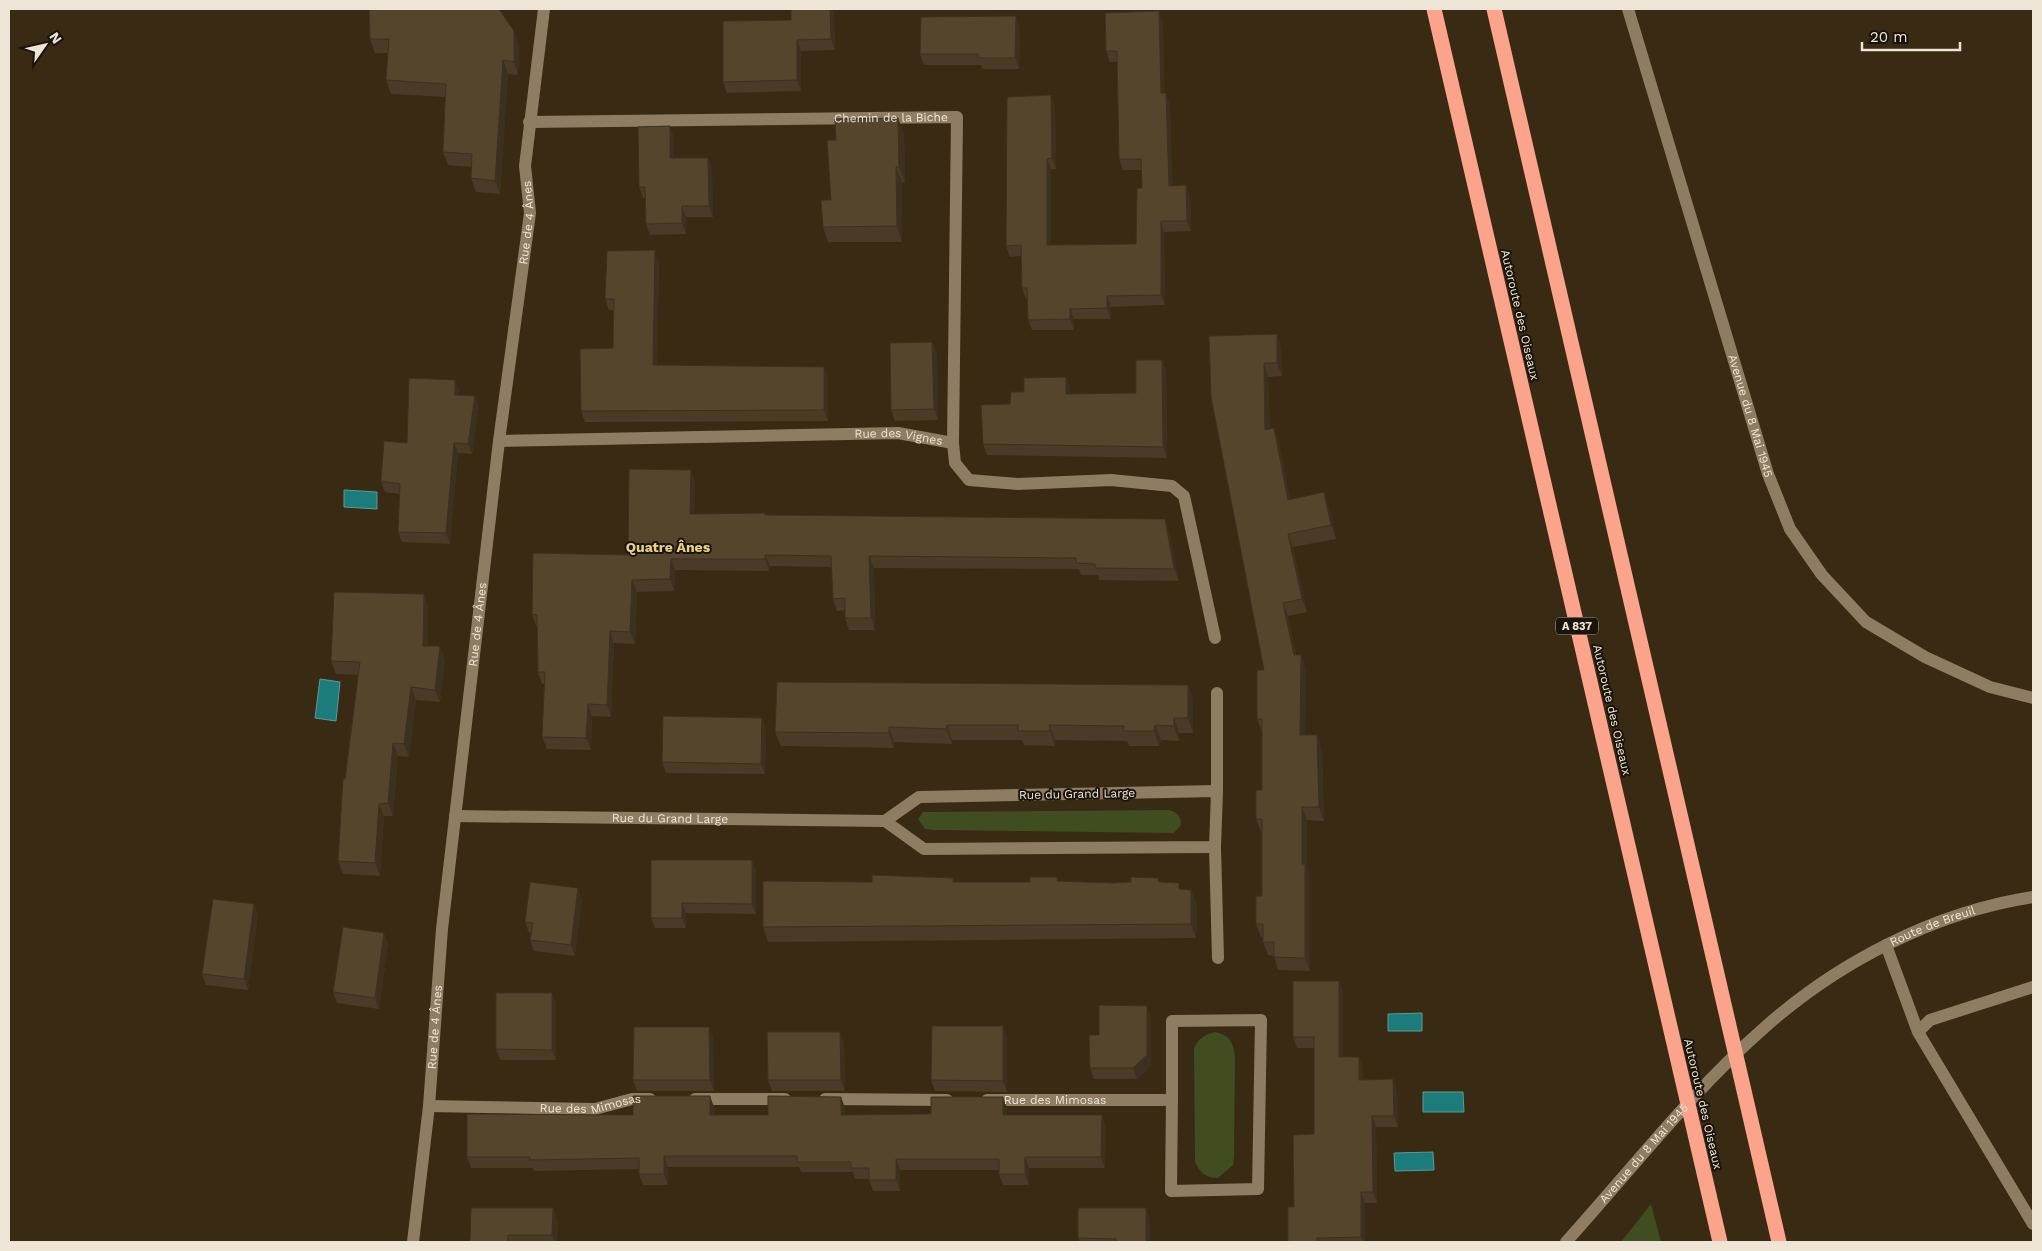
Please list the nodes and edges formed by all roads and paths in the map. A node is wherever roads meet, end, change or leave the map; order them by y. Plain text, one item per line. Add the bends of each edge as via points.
1 (544, 9) edge
2 (1434, 9) edge
3 (1494, 9) edge
4 (1628, 9) edge
5 (529, 122) junction
6 (499, 441) junction
7 (952, 443) junction
8 (1215, 638) dead end
9 (1217, 693) dead end
10 (2033, 698) edge
11 (1217, 791) junction
12 (455, 816) junction
13 (885, 821) junction
14 (1215, 846) junction
15 (2033, 897) edge
16 (1886, 945) junction
17 (1218, 958) dead end
18 (1838, 974) joint
19 (2033, 987) edge
20 (1918, 1032) junction
21 (661, 1099) edge
22 (681, 1099) edge
23 (956, 1100) edge
24 (976, 1100) edge
25 (1172, 1100) junction
26 (429, 1106) junction
27 (2033, 1224) edge
28 (414, 1242) edge
29 (1566, 1242) edge
30 (1720, 1242) edge
31 (1779, 1242) edge

1 - 5 street, Rue de 4 Ânes
2 - 30 highway, Autoroute des Oiseaux / A 837
3 - 31 highway
4 - 10 street, Avenue du 8 Mai 1945 via 1768,474 1790,529 1822,575 1866,622 1933,661 1990,687
5 - 6 street, Rue de 4 Ânes via 525,166 530,213
5 - 7 street, Chemin de la Biche via 957,117
6 - 7 street, Rue des Vignes via 898,433
6 - 12 street, Rue de 4 Ânes
7 - 8 street, Rue des Vignes via 955,463 968,480 1018,484 1111,480 1172,486 1184,496
9 - 11 street
11 - 13 street, Rue du Grand Large via 919,797
11 - 14 street
12 - 13 street, Rue du Grand Large
12 - 26 street, Rue de 4 Ânes via 442,929
13 - 14 street via 924,849
14 - 17 street
15 - 16 street, Route de Breuil via 1974,909
16 - 18 street, Route de Breuil
16 - 20 street
18 - 29 street, Avenue du 8 Mai 1945 via 1804,995 1751,1040 1674,1118
19 - 20 street via 1930,1020
20 - 27 street
21 - 26 street, Rue des Mimosas via 632,1099 595,1109
22 - 23 street
24 - 25 street, Rue des Mimosas
25 - 25 street via 1171,1191 1258,1189 1261,1020 1172,1021
26 - 28 street, Rue de 4 Ânes

